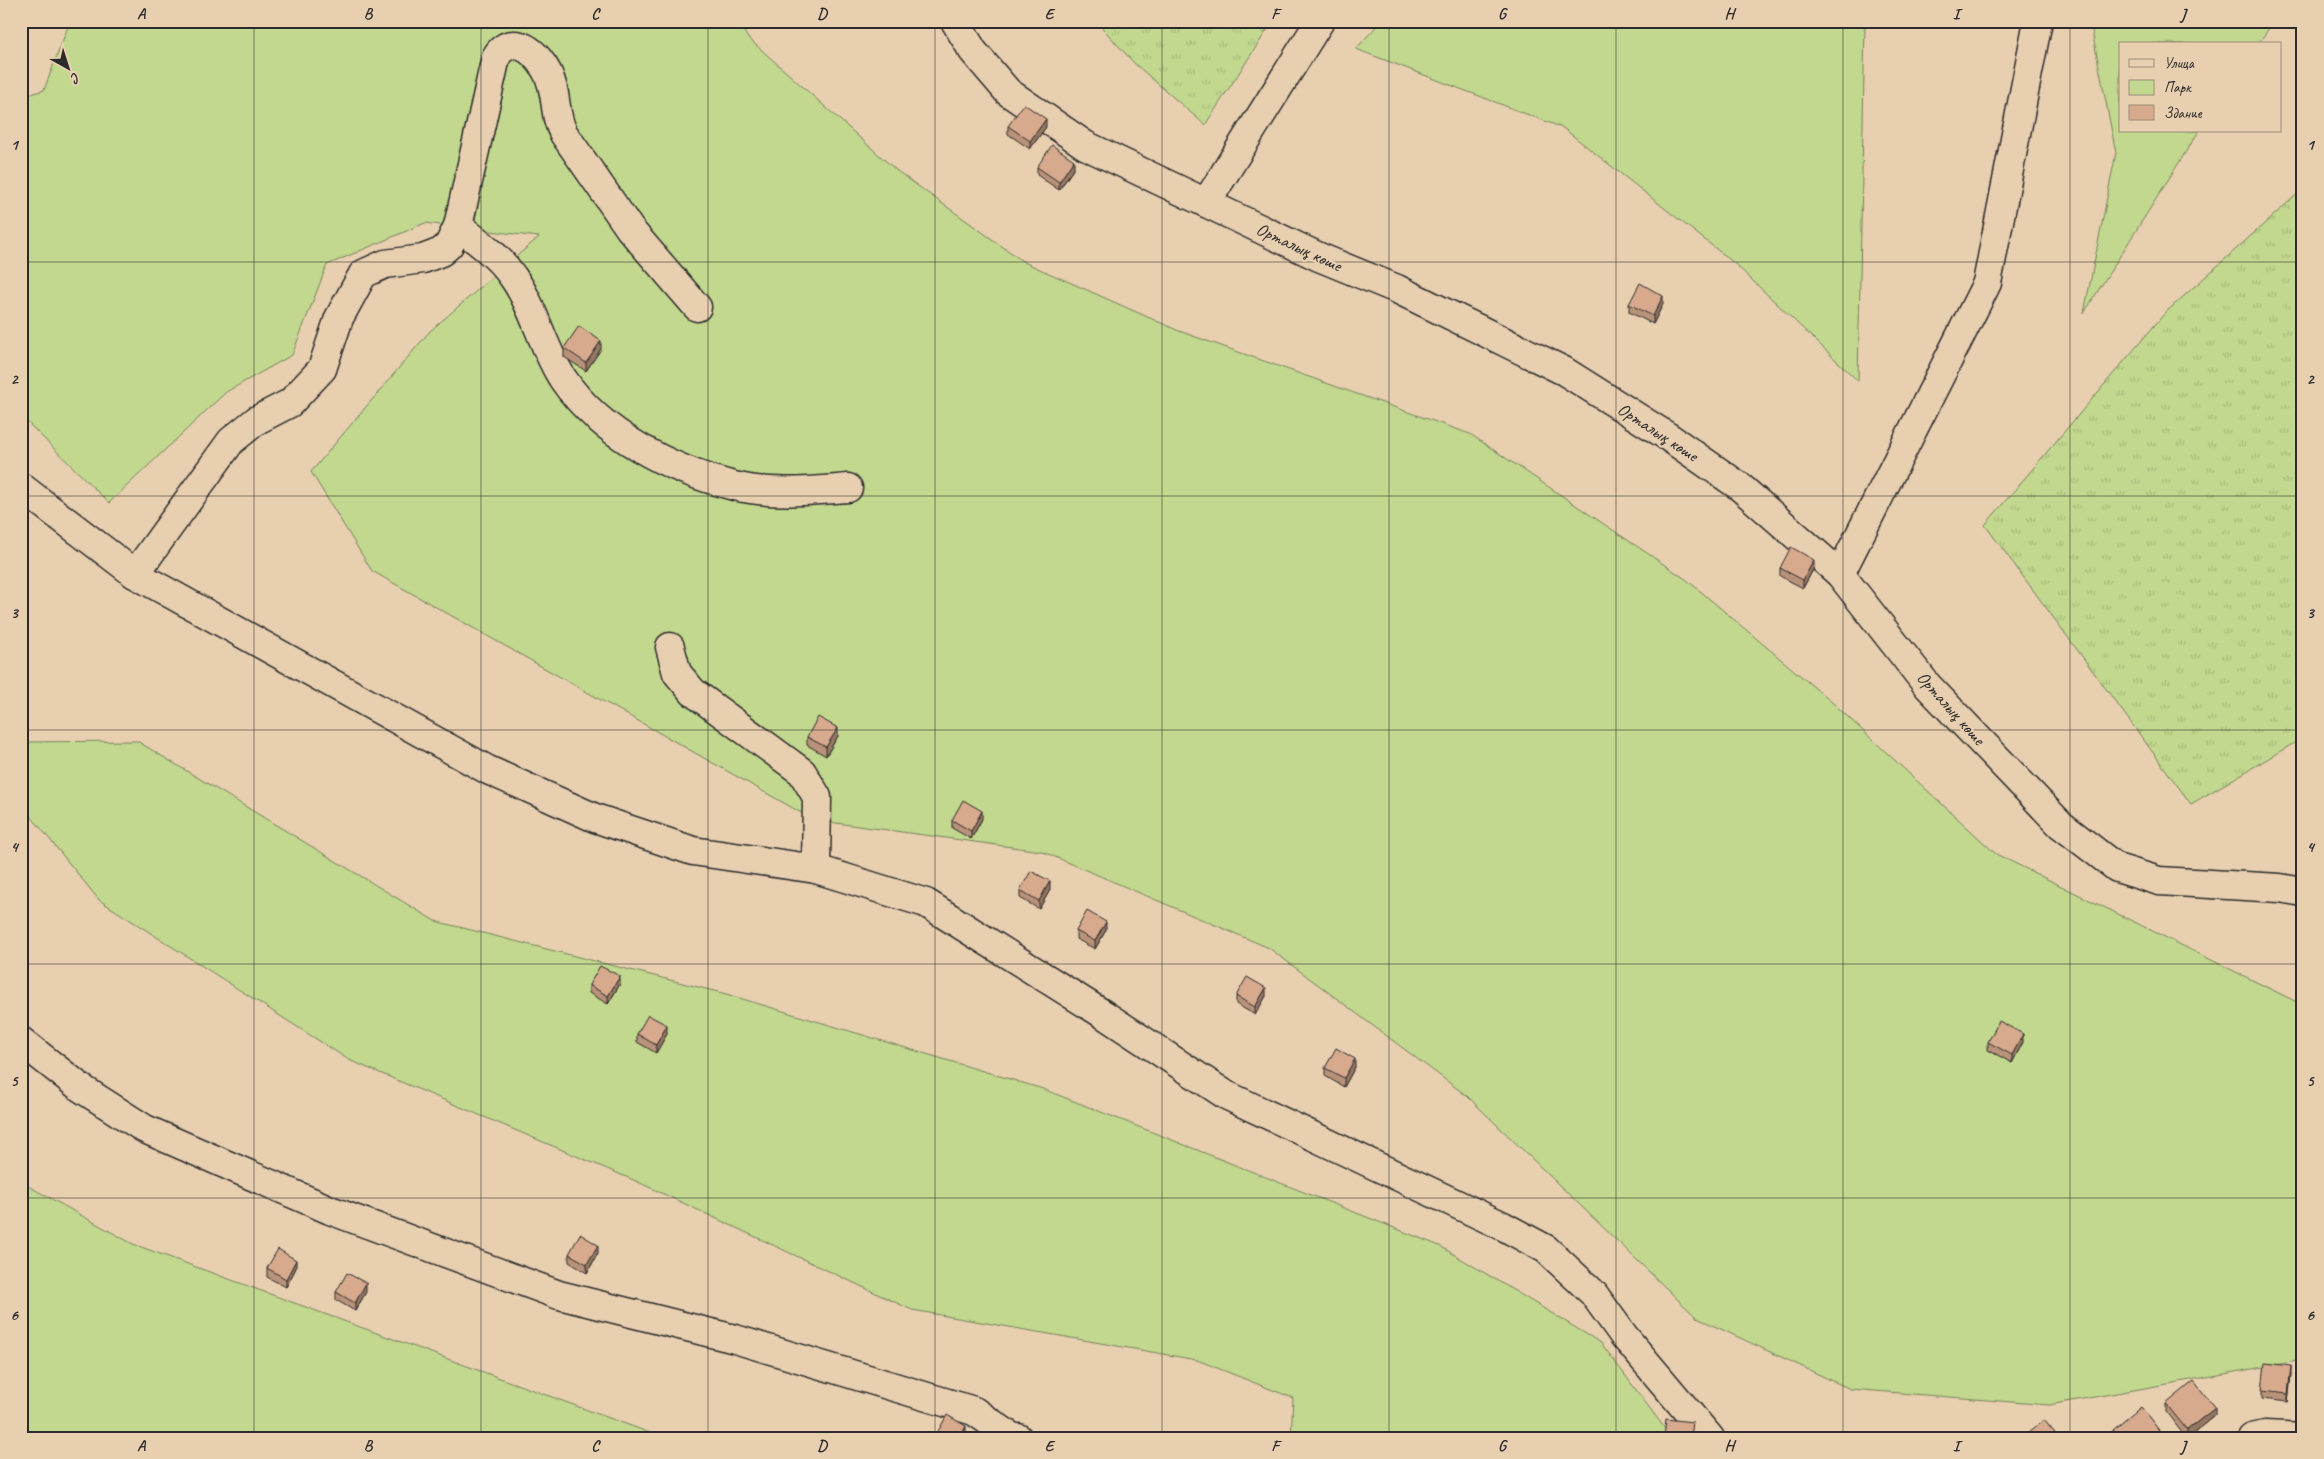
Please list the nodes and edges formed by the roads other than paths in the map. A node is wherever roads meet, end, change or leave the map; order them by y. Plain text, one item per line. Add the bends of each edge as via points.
1 (955, 21) edge
2 (1320, 21) edge
3 (2038, 21) edge
4 (1206, 203) junction
5 (458, 226) junction
6 (697, 307) dead end
7 (21, 487) edge
8 (848, 488) dead end
9 (135, 574) junction
10 (1840, 574) junction
11 (670, 647) dead end
12 (816, 869) junction
13 (2303, 892) edge
14 (21, 1041) edge
15 (2261, 1437) edge
16 (2303, 1437) edge
17 (1018, 1438) edge
18 (1710, 1438) edge

1 - 4 street, Орталық көше via 973,51 1008,92 1043,118 1085,145
2 - 4 street
3 - 10 street via 1987,283
4 - 10 street, Орталық көше via 1319,257 1397,289 1564,371 1739,486
5 - 6 street via 496,57 500,49 518,45 532,52 547,72 555,95 556,119 564,134 630,228
5 - 8 street via 504,265 520,288 540,336 564,380 600,420 616,432 682,469 735,486 805,492
5 - 9 street via 449,245 441,252 423,259 385,264 362,274 339,318 322,369 290,403 257,420 231,441
7 - 9 street
9 - 12 street via 488,770 586,814 693,852
10 - 13 street, Орталық көше via 1927,685 2061,824 2116,868 2159,881
11 - 12 street via 677,673 694,692 802,772 817,797
12 - 18 street via 926,904 1226,1095 1546,1249 1593,1293 1624,1336
14 - 17 street via 81,1088 145,1129 330,1210 559,1295 735,1339 974,1411 1012,1438
15 - 16 street

